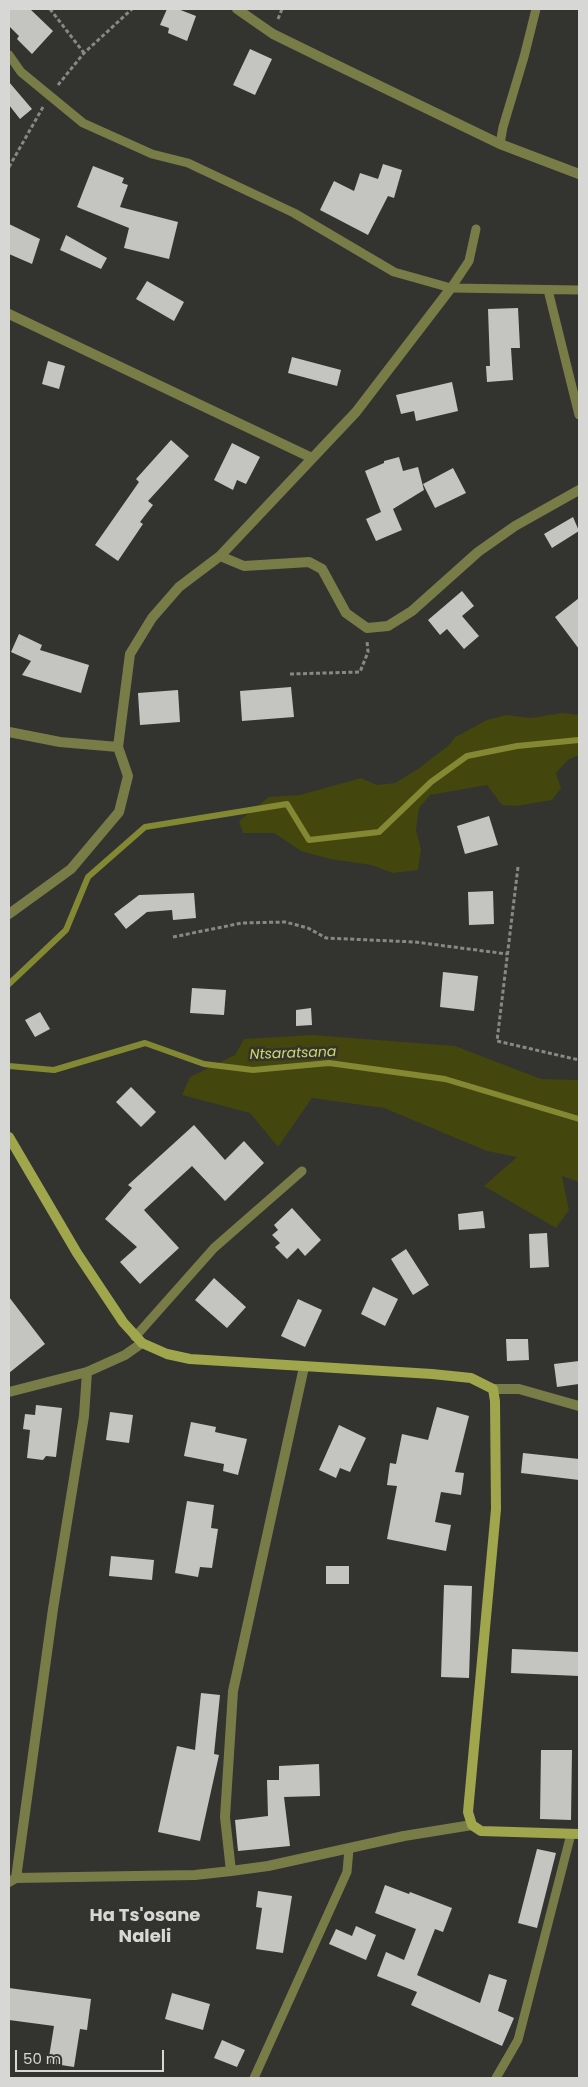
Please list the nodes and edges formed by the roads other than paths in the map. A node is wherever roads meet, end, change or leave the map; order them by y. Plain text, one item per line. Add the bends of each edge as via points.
1 (237, 9) edge
2 (536, 9) edge
3 (9, 55) edge
4 (500, 144) junction
5 (579, 174) edge
6 (476, 229) dead end
7 (451, 288) junction
8 (548, 290) junction
9 (579, 290) edge
10 (9, 314) edge
11 (579, 415) edge
12 (312, 458) junction
13 (579, 490) edge
14 (220, 556) junction
15 (9, 732) edge
16 (118, 747) junction
17 (9, 914) edge
18 (9, 1138) edge
19 (302, 1171) dead end
20 (139, 1340) junction
21 (304, 1367) junction
22 (87, 1372) junction
23 (492, 1389) junction
24 (9, 1392) edge
25 (579, 1406) edge
26 (472, 1825) junction
27 (575, 1834) edge
28 (349, 1849) junction
29 (231, 1871) junction
30 (12, 1880) edge
31 (254, 2078) edge
32 (496, 2078) edge

1 - 4 street via 273,34
2 - 4 lane
3 - 7 lane via 21,72 83,123 152,154 188,163 294,213 394,272
4 - 5 street
6 - 7 lane via 469,261
7 - 8 lane
7 - 12 street via 356,412
8 - 9 lane
8 - 11 lane
10 - 12 street
12 - 14 street
13 - 14 street via 515,526 478,552 412,611 388,626 366,628 346,613 322,570 309,562 244,566
14 - 16 street via 179,587 152,618 130,654
15 - 16 street via 60,742
16 - 17 street via 128,776 119,812 71,869
18 - 20 street via 77,1253
19 - 20 lane via 214,1248
20 - 21 street via 167,1354 190,1359
20 - 22 street via 126,1355
21 - 23 street via 471,1378
21 - 29 street via 233,1691 225,1817
22 - 24 street
22 - 30 street via 84,1416
23 - 25 street via 520,1390
23 - 26 street via 495,1401 496,1509 468,1812
26 - 27 street via 481,1831
26 - 28 street
27 - 32 lane via 518,2040
28 - 29 street
28 - 31 lane via 347,1872
29 - 30 street

